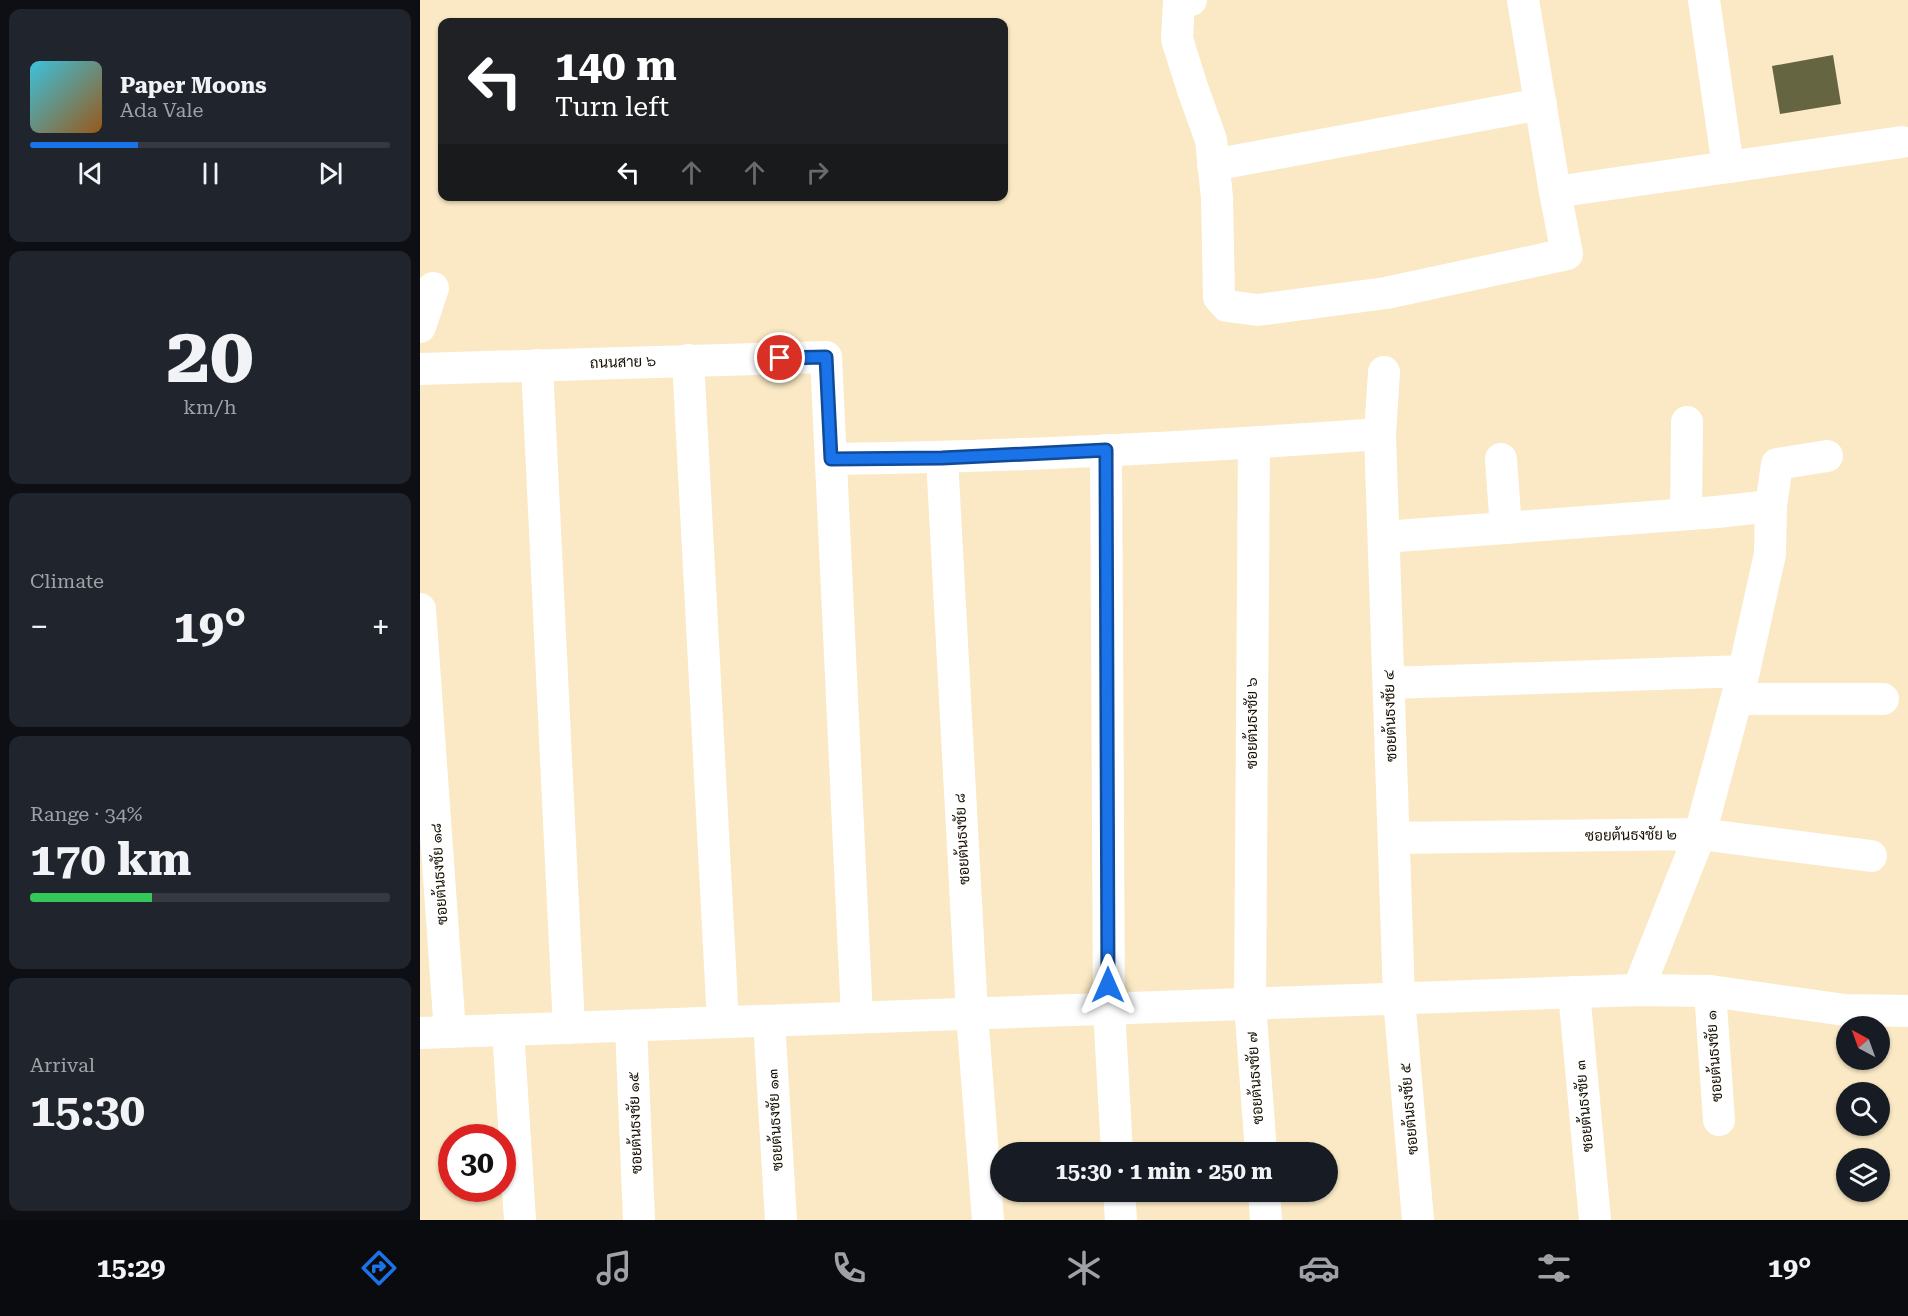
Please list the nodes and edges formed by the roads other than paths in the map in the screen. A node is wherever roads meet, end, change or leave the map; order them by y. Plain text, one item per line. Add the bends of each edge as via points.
1 (1191, 0) edge
2 (1523, 0) edge
3 (1704, 0) edge
4 (1541, 104) junction
5 (1902, 142) dead end
6 (1213, 165) junction
7 (1728, 167) junction
8 (1555, 192) junction
9 (433, 288) dead end
10 (420, 327) edge
11 (688, 360) junction
12 (537, 365) junction
13 (420, 369) edge
14 (1384, 372) dead end
15 (1687, 422) dead end
16 (1380, 434) junction
17 (1254, 443) junction
18 (1106, 450) junction
19 (1827, 456) dead end
20 (942, 458) junction
21 (831, 459) junction
22 (1501, 459) dead end
23 (1770, 506) junction
24 (1686, 514) junction
25 (1506, 528) junction
26 (1384, 537) junction
27 (420, 609) edge
28 (1389, 683) junction
29 (1741, 685) junction
30 (1883, 699) dead end
31 (1700, 834) junction
32 (1394, 838) junction
33 (1871, 856) dead end
34 (1638, 990) junction
35 (1710, 991) junction
36 (1574, 992) junction
37 (1399, 998) junction
38 (1250, 1004) junction
39 (1109, 1009) junction
40 (1908, 1011) edge
41 (972, 1014) junction
42 (857, 1017) junction
43 (769, 1021) junction
44 (723, 1022) junction
45 (630, 1026) junction
46 (569, 1028) junction
47 (508, 1030) junction
48 (435, 1033) edge
49 (1719, 1120) dead end
50 (1116, 1142) edge
51 (1260, 1142) edge
52 (1120, 1202) edge
53 (1265, 1202) edge
54 (520, 1220) edge
55 (639, 1220) edge
56 (781, 1220) edge
57 (988, 1220) edge
58 (1121, 1220) edge
59 (1266, 1220) edge
60 (1418, 1220) edge
61 (1595, 1220) edge

1 - 6 street via 1179,3 1178,39 1211,140
2 - 4 street
3 - 7 street
4 - 6 street
4 - 8 street
5 - 7 street
6 - 8 street via 1219,297 1227,306 1258,310 1386,293 1568,254
7 - 8 street
9 - 10 street
11 - 12 street, ถนนสาย ๖
11 - 21 street, ถนนสาย ๖ via 826,357
11 - 44 street
12 - 13 street, ถนนสาย ๖
12 - 46 street
14 - 16 street, ซอยต้นธงชัย ๔
15 - 24 street
16 - 17 street
16 - 26 street, ซอยต้นธงชัย ๔
17 - 18 street
17 - 38 street, ซอยต้นธงชัย ๖
18 - 20 street
18 - 39 street
19 - 23 street via 1777,464
20 - 21 street
20 - 41 street, ซอยต้นธงชัย ๘
21 - 42 street
22 - 25 street
23 - 24 street
23 - 29 street via 1770,554
24 - 25 street
25 - 26 street
26 - 28 street, ซอยต้นธงชัย ๔
27 - 48 street, ซอยต้นธงชัย ๑๘
28 - 29 street
28 - 32 street, ซอยต้นธงชัย ๔
29 - 30 street
29 - 31 street
31 - 32 street, ซอยต้นธงชัย ๒
31 - 33 street
31 - 34 street, ซอยต้นธงชัย ๒
32 - 37 street, ซอยต้นธงชัย ๔
34 - 35 street
34 - 36 street
35 - 40 street via 1845,1010
35 - 49 street, ซอยต้นธงชัย ๑
36 - 37 street
36 - 61 street, ซอยต้นธงชัย ๓
37 - 38 street
37 - 60 street, ซอยต้นธงชัย ๕
38 - 39 street
38 - 51 street, ซอยต้นธงชัย ๗
39 - 41 street
39 - 50 street
41 - 42 street
41 - 57 street, ซอยต้นธงชัย ๘
42 - 43 street
43 - 44 street
43 - 56 street, ซอยต้นธงชัย ๑๓
44 - 45 street
45 - 46 street
45 - 55 street, ซอยต้นธงชัย ๑๕
46 - 47 street
47 - 48 street
47 - 54 street
52 - 58 street
53 - 59 street

